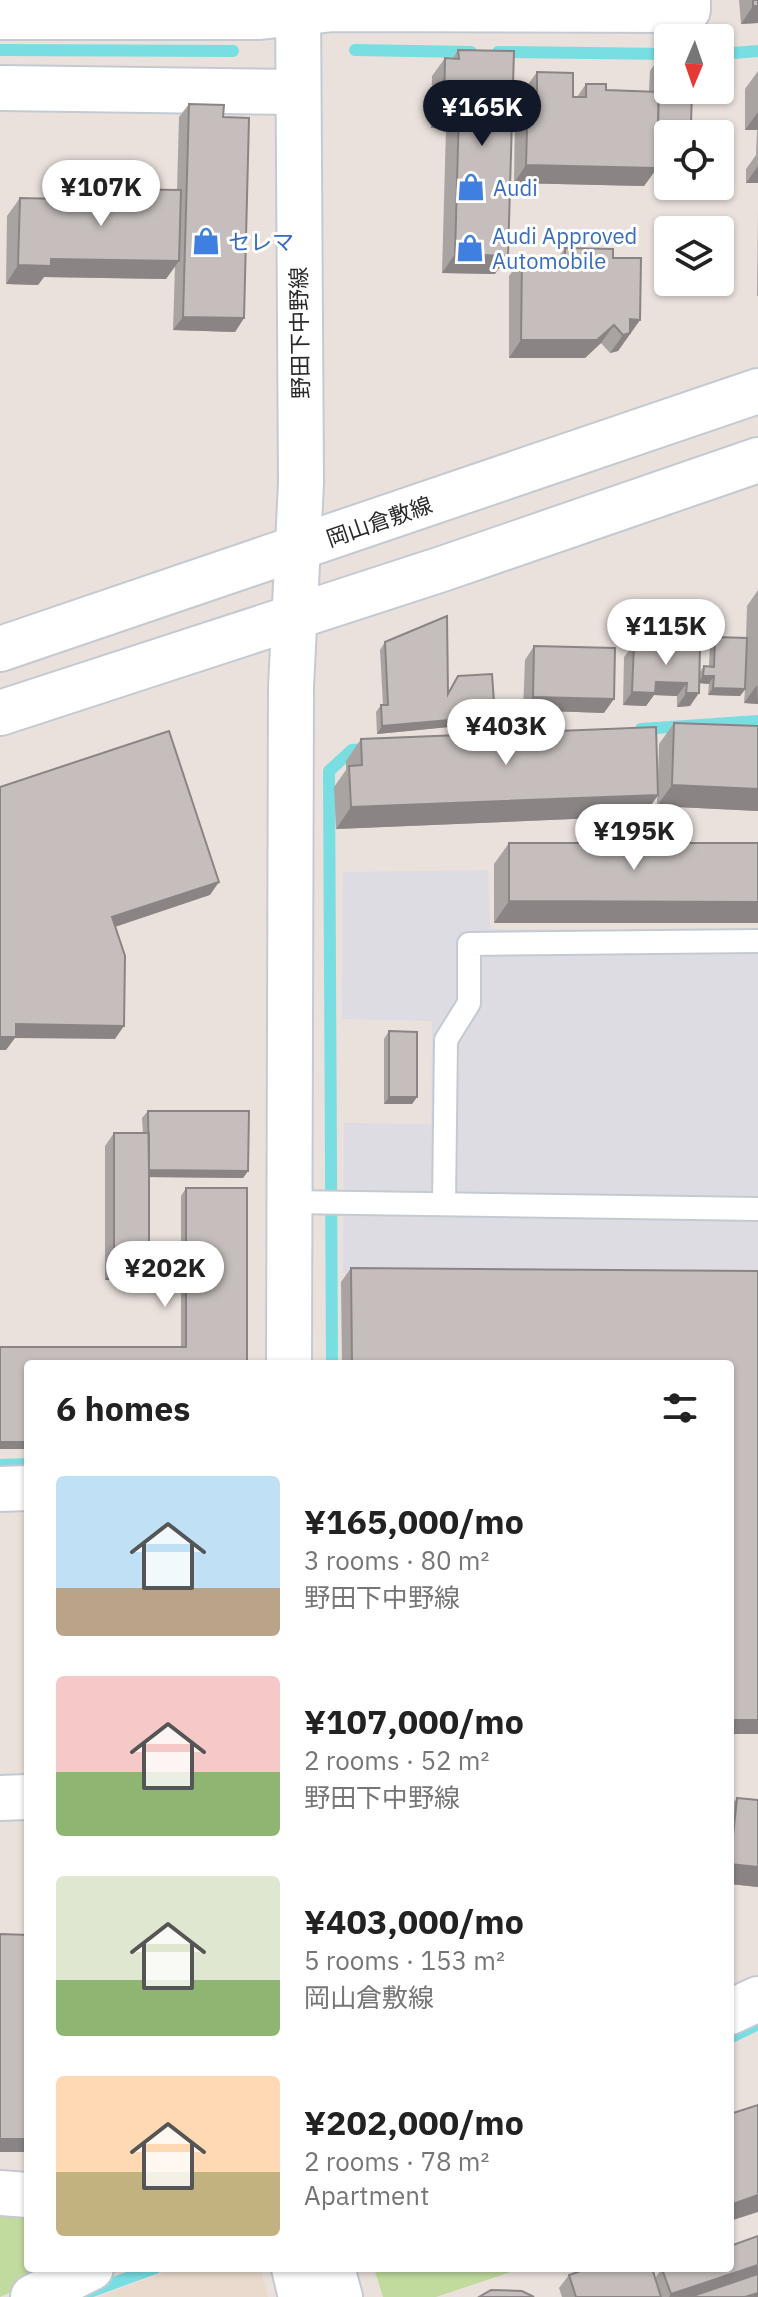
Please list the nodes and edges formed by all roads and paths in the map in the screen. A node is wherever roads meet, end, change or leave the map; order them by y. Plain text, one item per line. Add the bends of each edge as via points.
1 (688, 0) edge
2 (298, 7) edge
3 (0, 17) edge
4 (0, 88) edge
5 (298, 92) junction
6 (758, 391) edge
7 (758, 460) edge
8 (297, 549) junction
9 (294, 618) junction
10 (0, 649) edge
11 (0, 713) edge
12 (758, 941) edge
13 (305, 1202) junction
14 (444, 1204) junction
15 (758, 1209) edge
16 (289, 1360) edge
17 (24, 1488) edge
18 (0, 1489) edge
19 (24, 1797) edge
20 (0, 1798) edge
21 (758, 1999) edge
22 (734, 2010) edge
23 (0, 2193) edge
24 (24, 2195) edge
25 (83, 2272) edge
26 (295, 2272) edge
27 (333, 2272) edge
28 (33, 2297) edge
29 (301, 2297) edge
30 (340, 2297) edge

1 - 2 street via 688,10
2 - 3 street via 260,17
2 - 5 street, 野田下中野線
4 - 5 street
5 - 8 street, 野田下中野線
6 - 8 street, 岡山倉敷線
7 - 9 street
8 - 9 street, 野田下中野線
8 - 10 street, 岡山倉敷線
9 - 11 street
9 - 13 street, 野田下中野線 via 291,687
12 - 14 lane via 469,944 469,1003 446,1040
13 - 14 lane
13 - 16 street, 野田下中野線
14 - 15 lane
17 - 18 street
19 - 20 street
21 - 22 street
23 - 24 street
25 - 28 street
26 - 29 street
27 - 30 street

